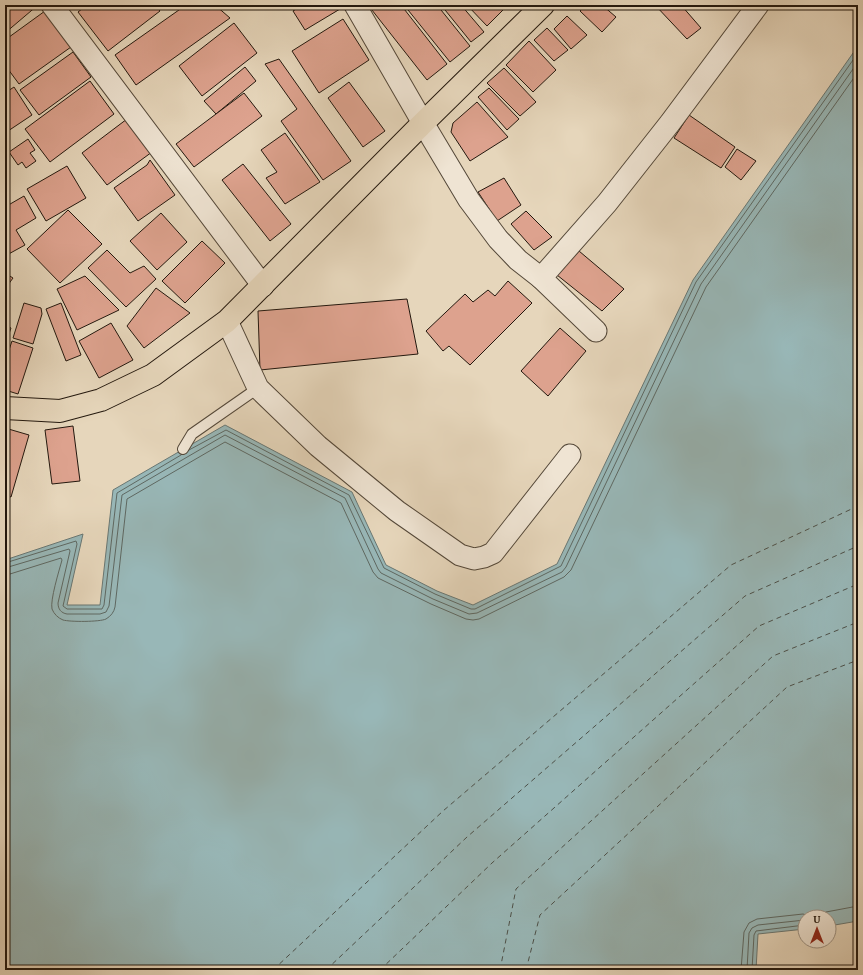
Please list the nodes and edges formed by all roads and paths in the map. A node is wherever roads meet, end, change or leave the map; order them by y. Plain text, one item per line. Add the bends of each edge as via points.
1 (52, 5) edge
2 (355, 5) edge
3 (543, 5) edge
4 (758, 5) edge
5 (423, 123) junction
6 (541, 278) junction
7 (263, 286) junction
8 (227, 321) junction
9 (596, 331) dead end
10 (258, 388) junction
11 (5, 408) edge
12 (183, 449) dead end
13 (570, 455) dead end

1 - 7 street
2 - 5 street
3 - 5 highway
4 - 6 street via 607,203
5 - 6 street via 469,200 498,239 518,260
5 - 7 highway
6 - 9 street
7 - 8 highway
8 - 10 street
8 - 11 highway via 153,375 101,400 60,411
10 - 12 lane via 192,434
10 - 13 street via 318,446 397,511 460,555 474,559 484,558 493,553

